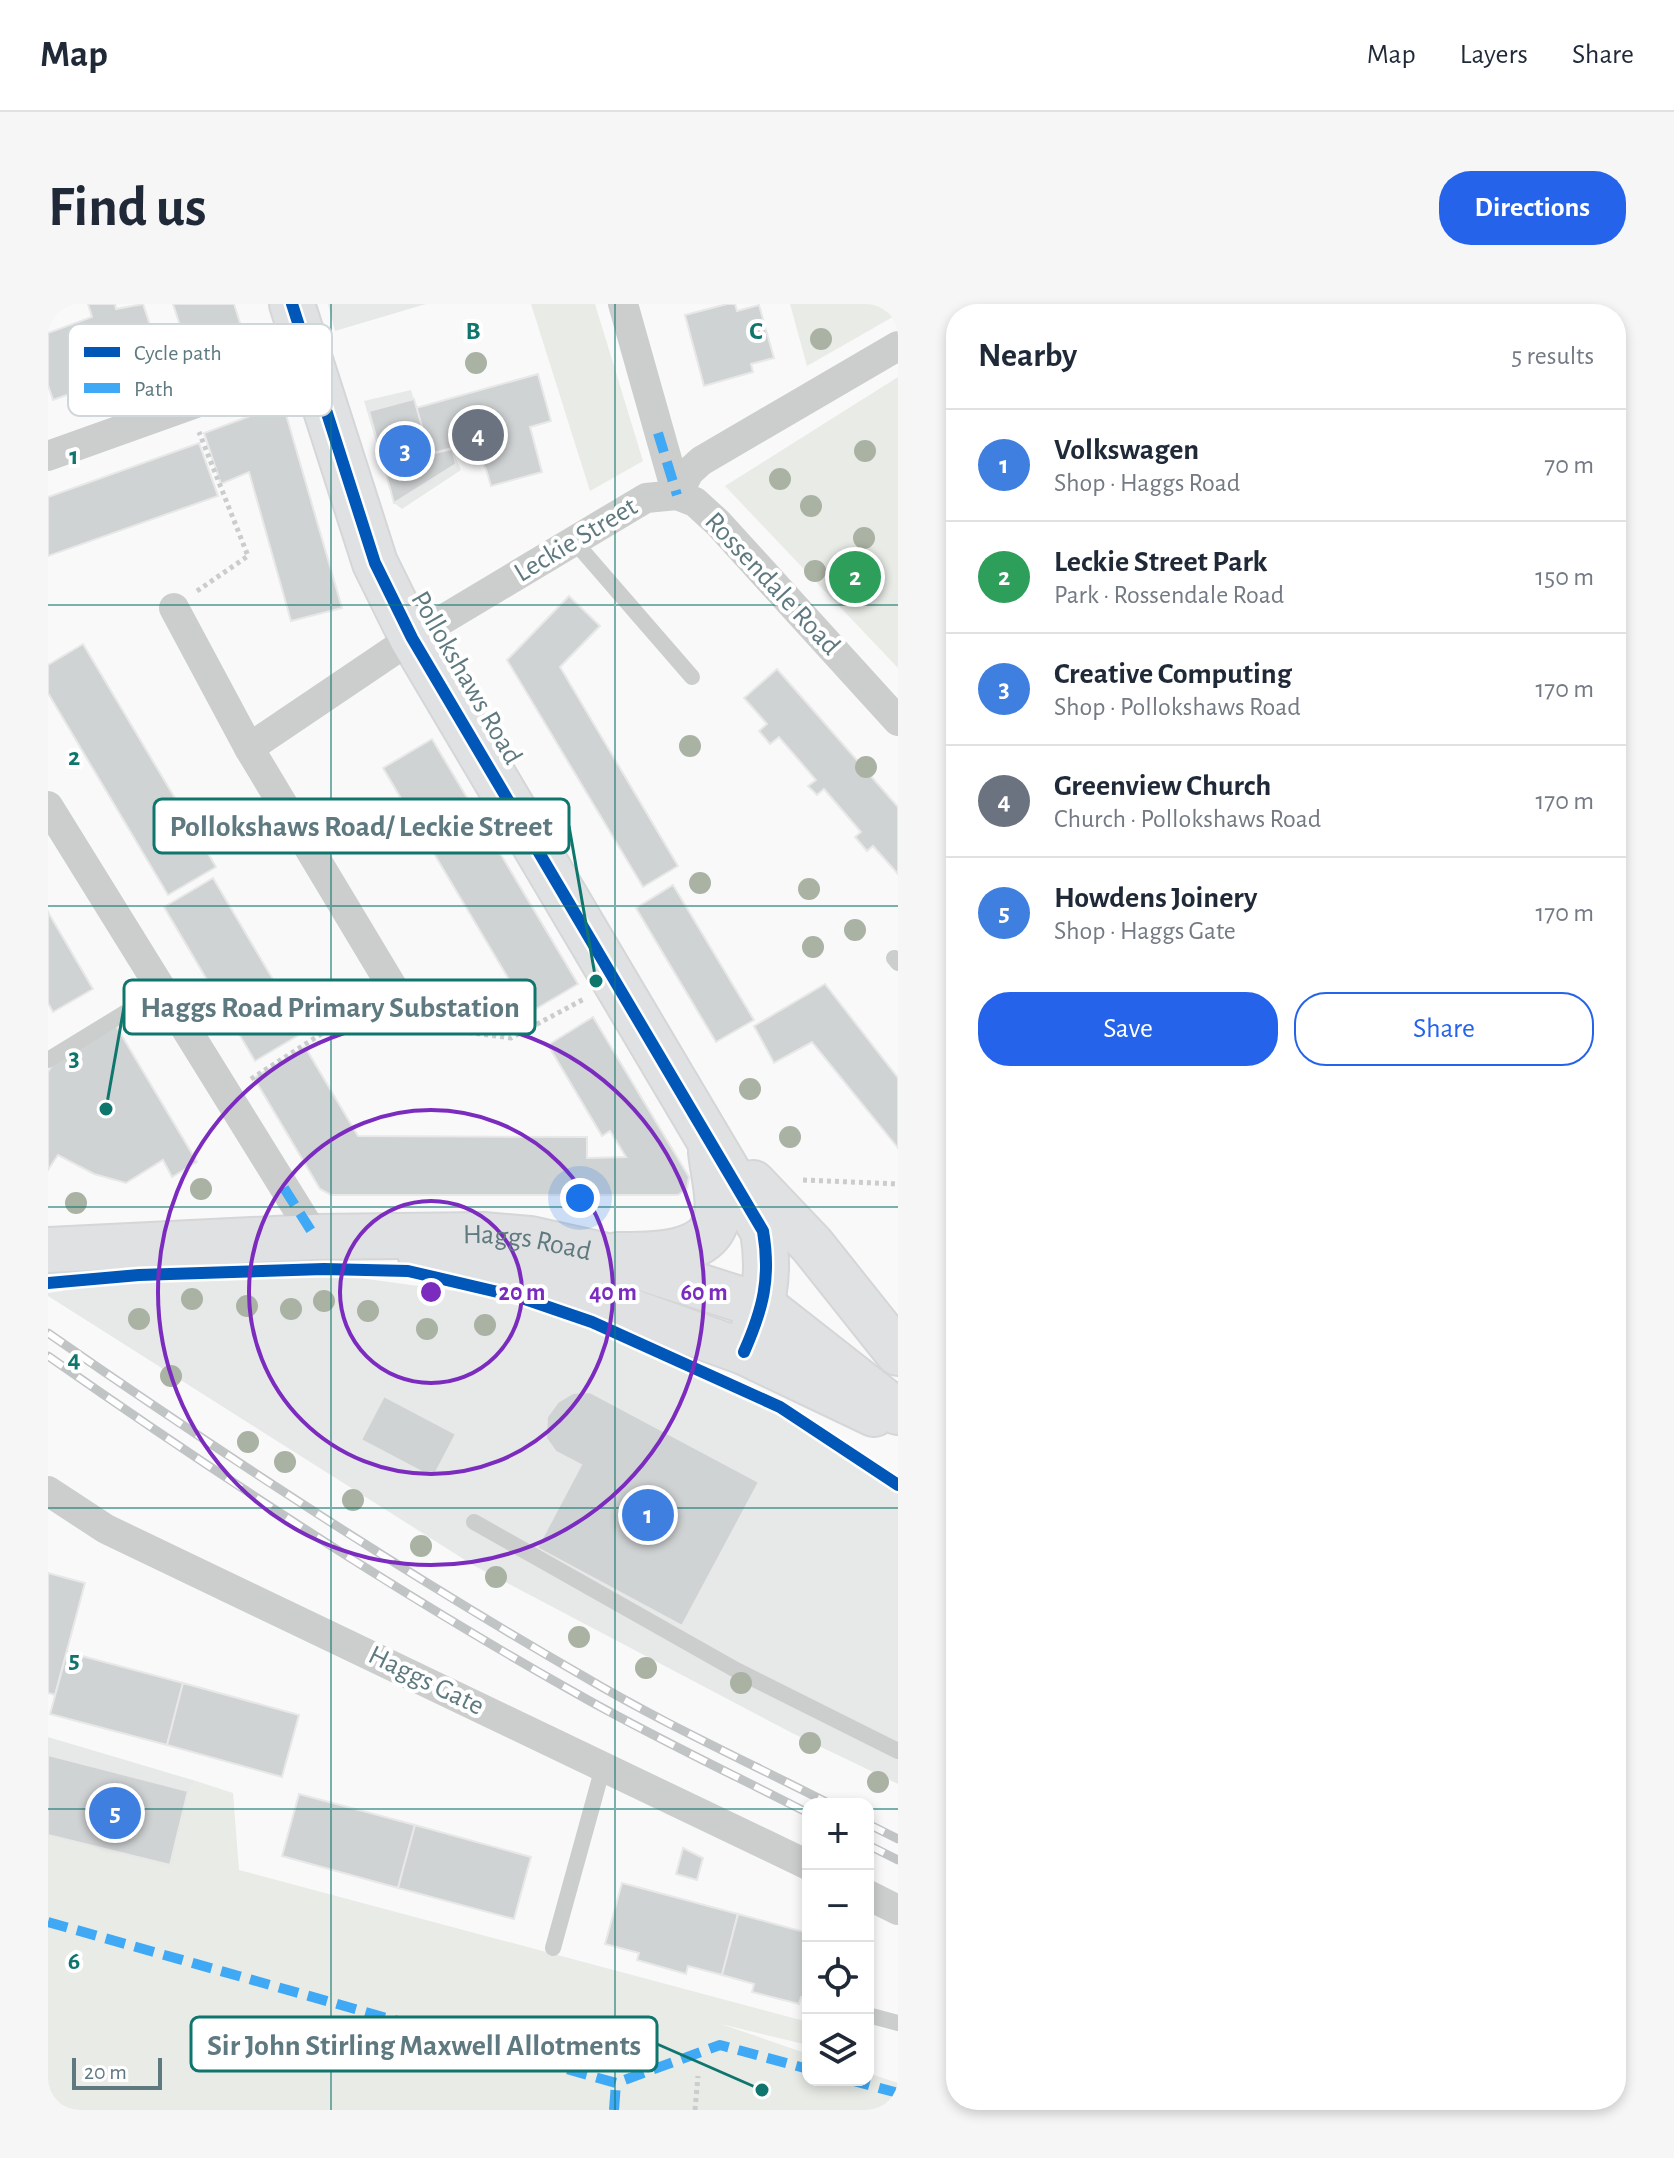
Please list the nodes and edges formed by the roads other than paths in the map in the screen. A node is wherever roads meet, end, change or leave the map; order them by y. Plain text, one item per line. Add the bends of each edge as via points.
1 (292, 304) edge
2 (623, 304) edge
3 (297, 324) edge
4 (898, 346) edge
5 (160, 416) edge
6 (326, 416) edge
7 (48, 456) edge
8 (677, 495) junction
9 (574, 541) junction
10 (174, 608) road end
11 (412, 638) junction
12 (692, 677) dead end
13 (898, 721) edge
14 (249, 748) junction
15 (48, 806) edge
16 (393, 988) road end
17 (162, 990) junction
18 (48, 1060) edge
19 (710, 1138) junction
20 (333, 1237) junction
21 (48, 1250) edge
22 (602, 1255) junction
23 (764, 1307) junction
24 (744, 1352) junction
25 (898, 1353) edge
26 (898, 1412) edge
27 (898, 1425) edge
28 (48, 1491) edge
29 (474, 1522) dead end
30 (898, 1751) edge
31 (603, 1767) junction
32 (802, 1862) edge
33 (874, 1898) edge
34 (898, 1910) edge
35 (553, 1948) dead end
36 (874, 2017) edge
37 (898, 2023) edge

1 - 3 main road, Pollokshaws Road
2 - 8 street, Rossendale Road
4 - 8 street, Leckie Street via 701,461
5 - 7 street
6 - 11 main road, Pollokshaws Road via 375,563
8 - 9 street, Leckie Street via 646,498
8 - 13 street, Rossendale Road via 695,502 718,523
9 - 11 street, Leckie Street
9 - 12 lane
10 - 14 street
11 - 14 street, Leckie Street
11 - 19 main road, Pollokshaws Road
14 - 16 street
15 - 17 street
17 - 18 lane
17 - 20 street via 284,1188
19 - 22 main road via 717,1218 703,1239 654,1255
19 - 23 main road, Pollokshaws Road via 763,1231
19 - 25 main road via 812,1245
20 - 21 main road, Haggs Road
20 - 22 main road, Haggs Road via 483,1235
20 - 24 main road, Haggs Road via 577,1292
22 - 23 main road, Haggs Road
23 - 24 main road, Pollokshaws Road
23 - 26 main road, Haggs Road
24 - 27 main road
28 - 31 street, Haggs Gate via 106,1529
29 - 30 lane via 736,1670
31 - 32 street, Haggs Gate
31 - 35 lane
33 - 34 street
36 - 37 lane

